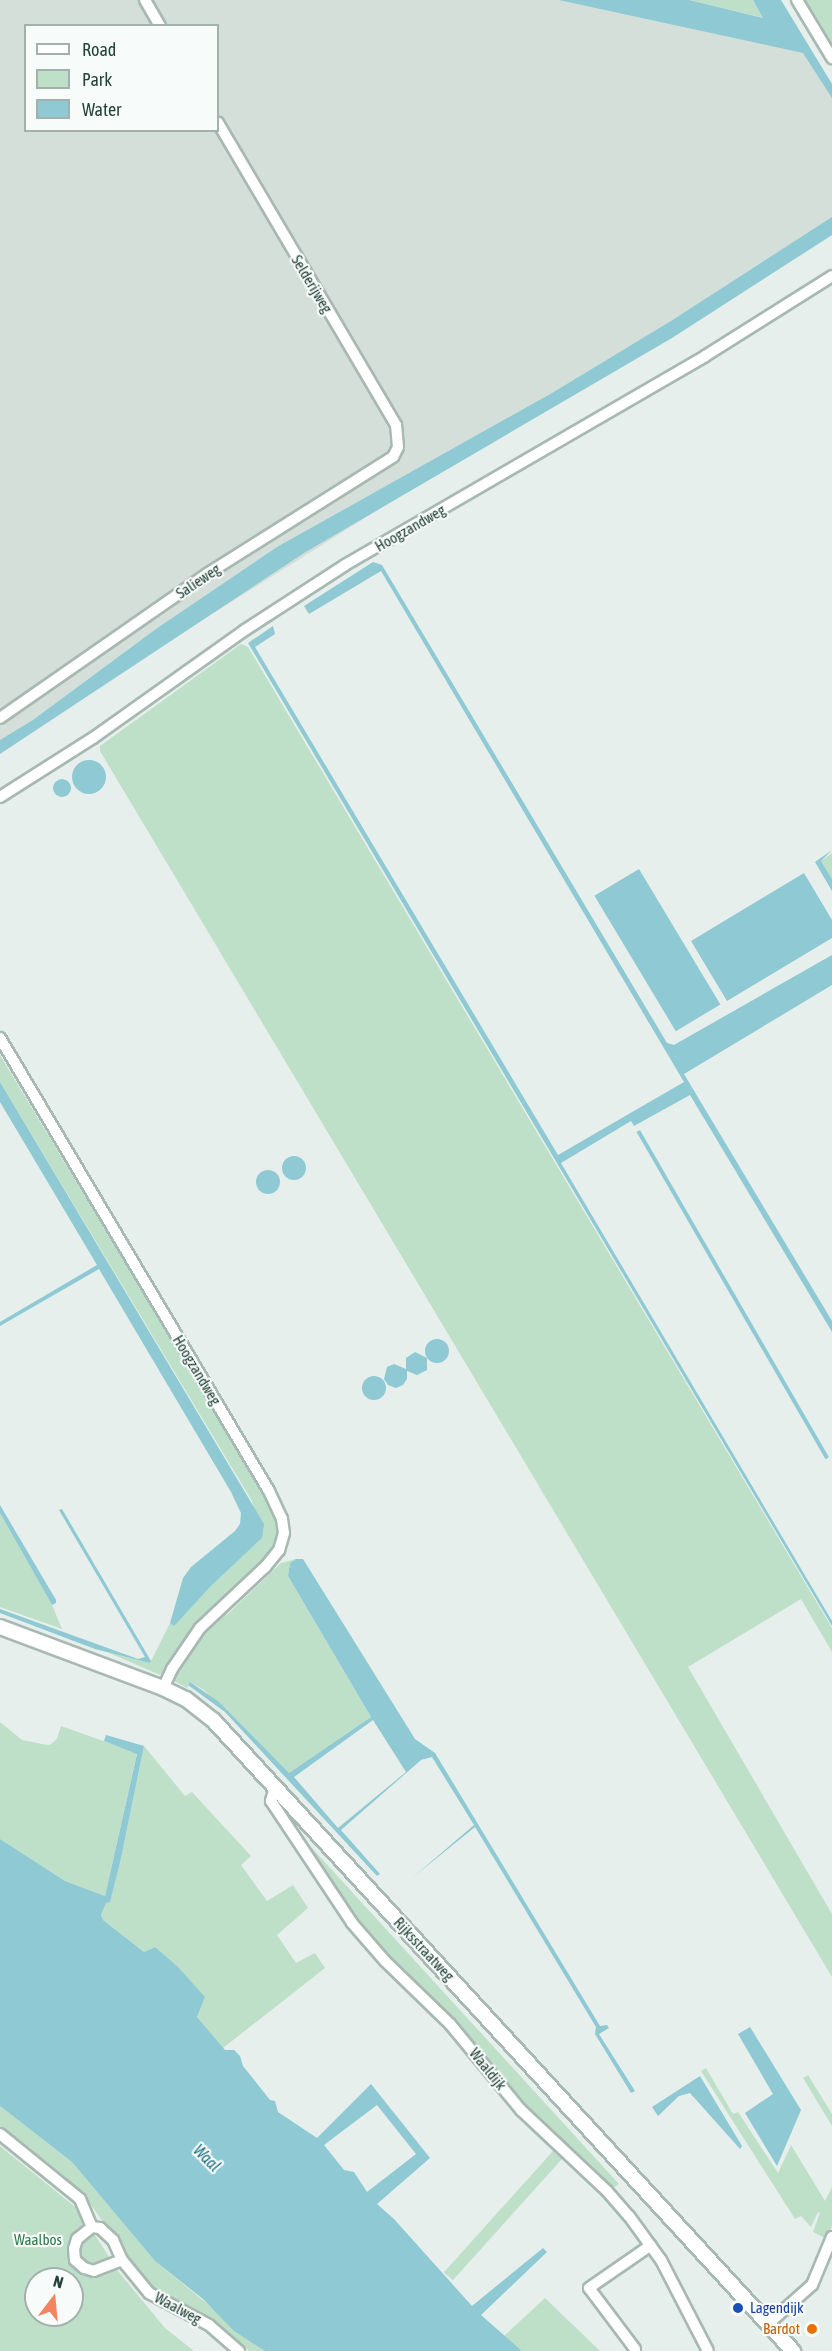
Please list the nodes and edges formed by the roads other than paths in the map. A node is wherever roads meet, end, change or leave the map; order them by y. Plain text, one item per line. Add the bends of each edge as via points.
1 (145, 0) edge
2 (797, 0) edge
3 (159, 24) edge
4 (832, 58) edge
5 (219, 125) edge
6 (832, 276) edge
7 (398, 447) joint
8 (0, 718) edge
9 (0, 797) edge
10 (0, 1038) edge
11 (0, 1627) edge
12 (163, 1688) junction
13 (275, 1787) junction
14 (0, 2134) edge
15 (92, 2227) junction
16 (832, 2237) edge
17 (651, 2245) junction
18 (122, 2260) junction
19 (768, 2324) junction
20 (635, 2349) dead end
21 (239, 2351) edge
22 (708, 2351) edge
23 (793, 2351) edge

1 - 3 street
2 - 4 street
5 - 7 street, Selderijweg via 396,425
6 - 9 street, Hoogzandweg via 705,356 345,566
7 - 8 street, Salieweg via 393,457 207,574
10 - 12 street, Hoogzandweg via 282,1519 284,1533 279,1550 200,1628
11 - 12 street, Rijksstraatweg
12 - 13 street, Rijksstraatweg via 186,1699 214,1721
13 - 17 street, Waaldijk via 271,1801 352,1923 450,2024 521,2110 607,2191
13 - 19 street, Rijksstraatweg
14 - 15 street via 80,2199
15 - 18 street, Waalweg via 100,2228 113,2240
15 - 18 street via 77,2239 75,2260 94,2271
16 - 19 street via 812,2285
17 - 20 street via 589,2288
17 - 22 street, Waaldijk
18 - 21 street, Waalweg via 149,2293 209,2325
19 - 23 street, Rijksstraatweg

